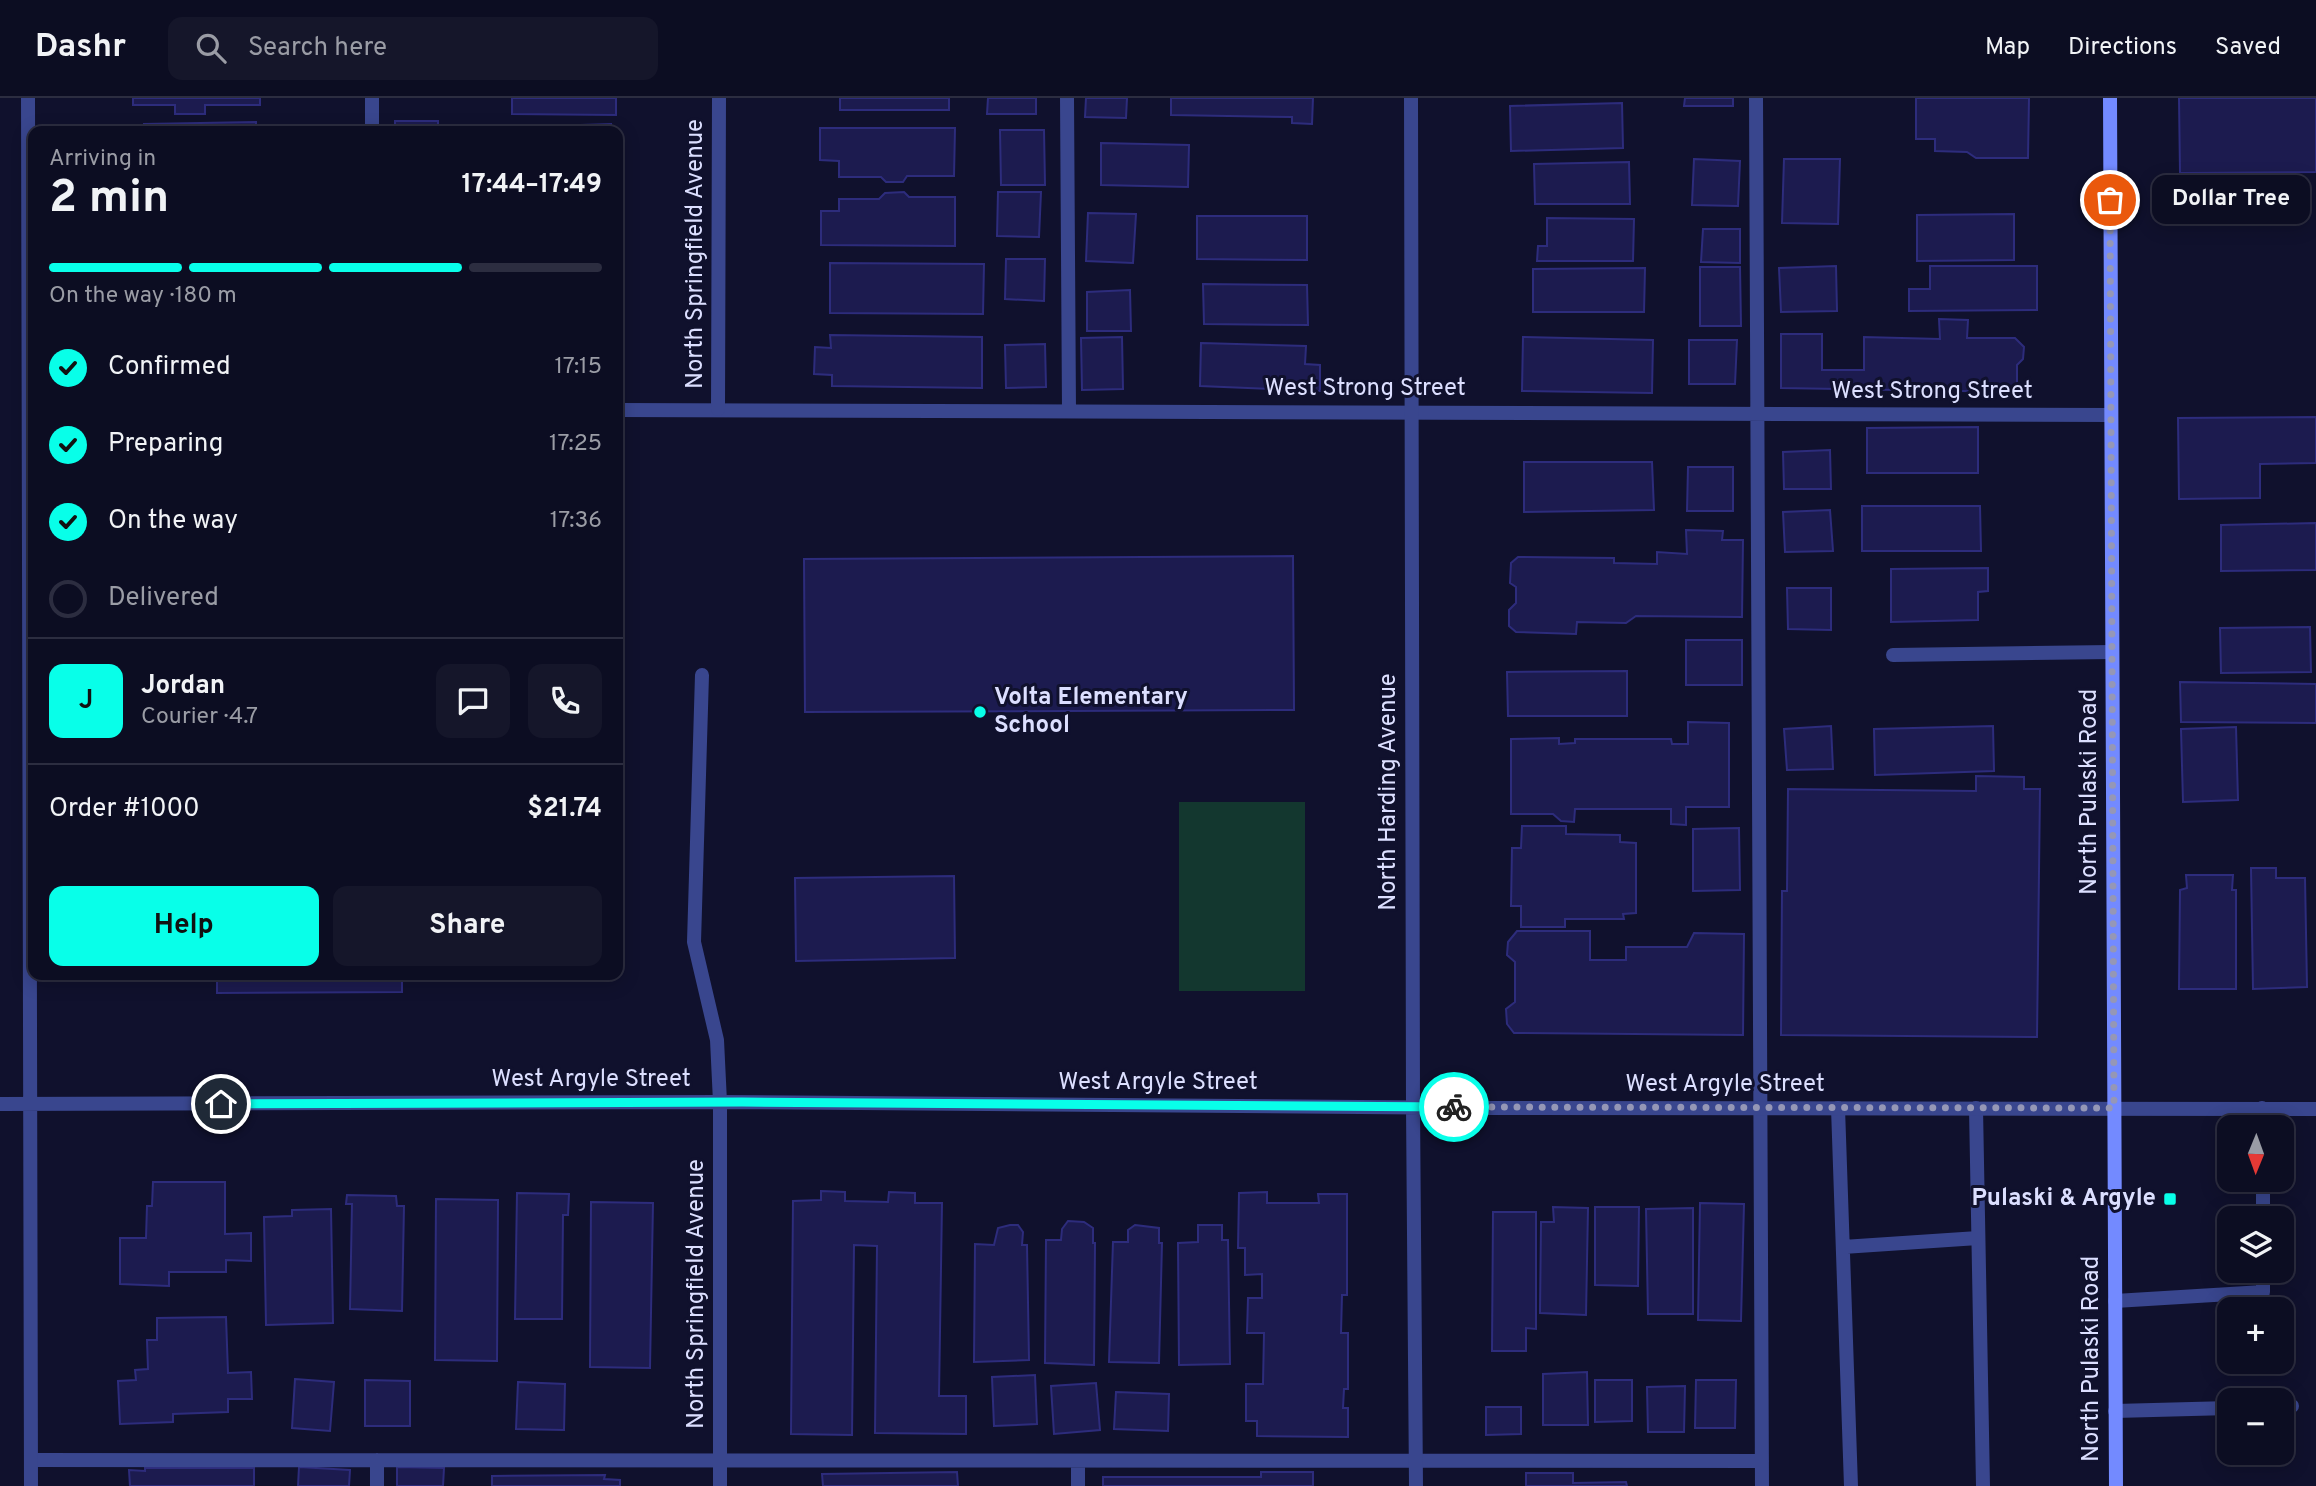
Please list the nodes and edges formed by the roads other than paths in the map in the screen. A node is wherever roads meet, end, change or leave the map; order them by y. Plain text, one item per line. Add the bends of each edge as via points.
1 (28, 98) edge
2 (372, 98) edge
3 (719, 98) edge
4 (1067, 98) edge
5 (1411, 98) edge
6 (1756, 98) edge
7 (2110, 98) edge
8 (28, 126) edge
9 (372, 126) edge
10 (718, 409) junction
11 (623, 410) edge
12 (1069, 411) junction
13 (1412, 412) junction
14 (1758, 414) junction
15 (2111, 415) junction
16 (2112, 652) junction
17 (1893, 655) dead end
18 (702, 675) dead end
19 (30, 980) edge
20 (720, 1102) junction
21 (0, 1104) edge
22 (30, 1104) junction
23 (1413, 1107) junction
24 (1761, 1107) junction
25 (1838, 1108) junction
26 (1976, 1108) junction
27 (2114, 1108) junction
28 (2262, 1108) junction
29 (2316, 1109) edge
30 (2262, 1115) edge
31 (1978, 1238) junction
32 (1843, 1247) junction
33 (2263, 1283) edge
34 (2115, 1301) junction
35 (2217, 1408) edge
36 (2115, 1411) junction
37 (31, 1460) junction
38 (377, 1460) junction
39 (720, 1460) junction
40 (1079, 1461) junction
41 (1416, 1461) junction
42 (1762, 1461) junction
43 (31, 1486) edge
44 (377, 1486) edge
45 (720, 1486) edge
46 (1078, 1486) edge
47 (1416, 1486) edge
48 (1762, 1486) edge
49 (1851, 1486) edge
50 (1983, 1486) edge
51 (2116, 1486) edge

1 - 8 street
2 - 9 street
3 - 10 street, North Springfield Avenue
4 - 12 street
5 - 13 street, North Harding Avenue
6 - 14 street
7 - 15 main road, North Pulaski Road
10 - 11 street, West Strong Street
10 - 12 street, West Strong Street
12 - 13 street, West Strong Street
13 - 14 street, West Strong Street
13 - 23 street, North Harding Avenue
14 - 15 street, West Strong Street
14 - 24 street
15 - 16 main road, North Pulaski Road
16 - 17 street
16 - 27 main road, North Pulaski Road
18 - 20 street, North Springfield Avenue via 694,942 717,1040
19 - 22 street
20 - 22 street, West Argyle Street
20 - 23 street, West Argyle Street
20 - 39 street, North Springfield Avenue
21 - 22 street, West Argyle Street
22 - 37 street
23 - 24 street, West Argyle Street
23 - 41 street, North Harding Avenue
24 - 25 street, West Argyle Street
24 - 42 street
25 - 26 street, West Argyle Street
25 - 32 street
26 - 27 street, West Argyle Street
26 - 31 street
27 - 28 street, West Argyle Street
27 - 34 main road, North Pulaski Road
28 - 29 street, West Argyle Street
28 - 30 street
31 - 32 street
31 - 50 street
32 - 49 street
33 - 34 street via 2263,1292
34 - 36 main road, North Pulaski Road
35 - 36 street
36 - 51 main road, North Pulaski Road
37 - 38 street
37 - 43 street
38 - 39 street
38 - 44 street
39 - 40 street
39 - 45 street, North Springfield Avenue
40 - 41 street
40 - 46 street
41 - 42 street
41 - 47 street, North Harding Avenue
42 - 48 street

